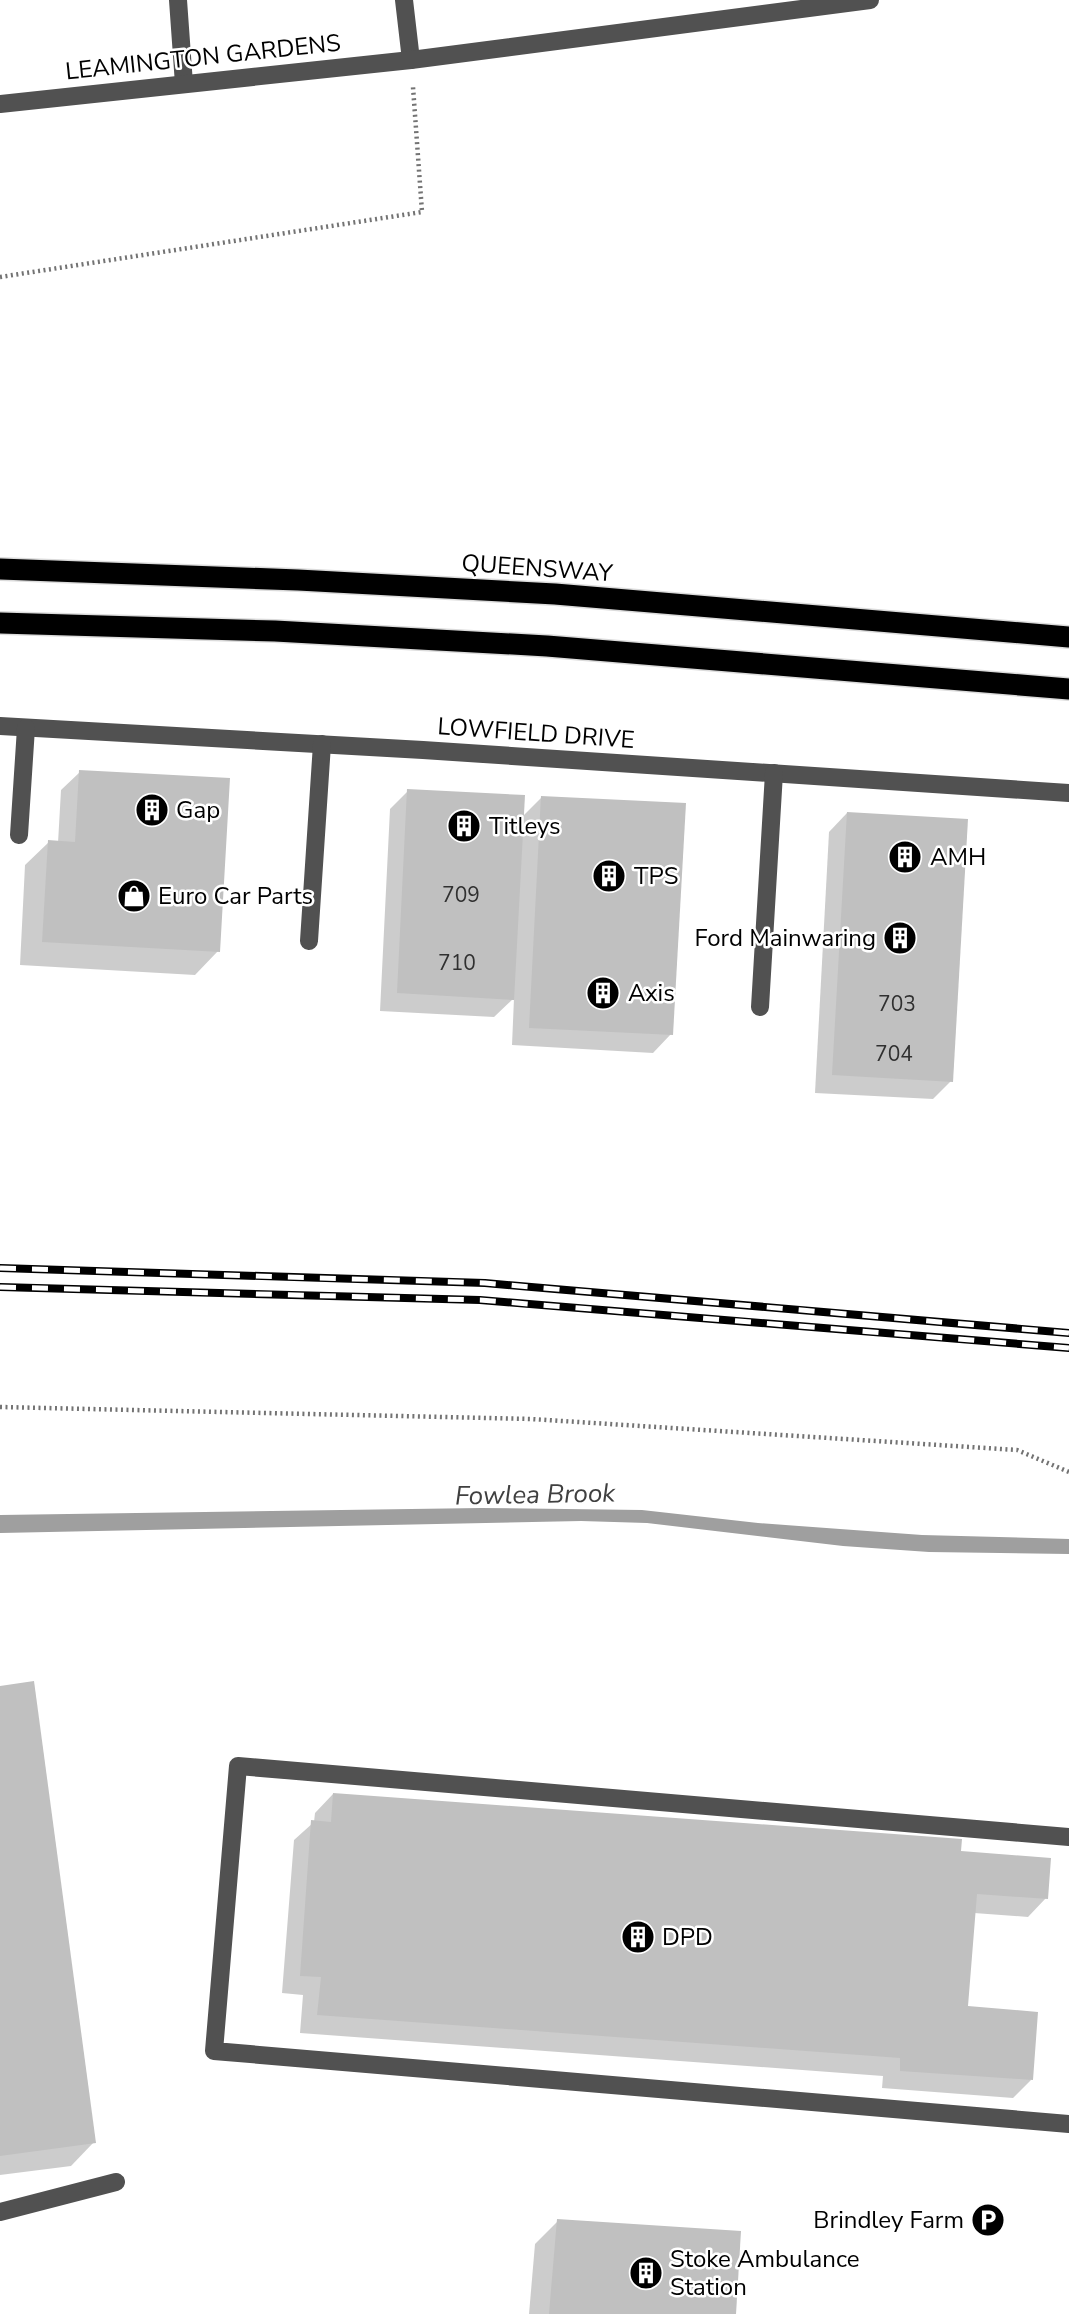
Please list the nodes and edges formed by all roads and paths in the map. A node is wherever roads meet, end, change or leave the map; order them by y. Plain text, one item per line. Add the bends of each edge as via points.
1 (178, 0) edge
2 (404, 0) edge
3 (870, 0) edge
4 (411, 60) junction
5 (184, 84) junction
6 (0, 104) edge
7 (0, 277) edge
8 (0, 569) edge
9 (0, 623) edge
10 (1069, 637) edge
11 (1069, 689) edge
12 (0, 726) edge
13 (26, 728) junction
14 (322, 744) junction
15 (774, 773) junction
16 (1069, 793) edge
17 (19, 835) dead end
18 (309, 941) dead end
19 (760, 1007) dead end
20 (0, 1407) edge
21 (1069, 1472) edge
22 (1069, 1837) edge
23 (1069, 2124) edge
24 (116, 2182) dead end
25 (0, 2213) edge

1 - 5 street
2 - 4 street
3 - 4 street, LEAMINGTON GARDENS
4 - 5 street, LEAMINGTON GARDENS
4 - 7 path via 422,212
5 - 6 street, LEAMINGTON GARDENS
8 - 10 highway, QUEENSWAY via 555,594
9 - 11 highway via 275,631 547,646
12 - 13 street, LOWFIELD DRIVE
13 - 14 street, LOWFIELD DRIVE
13 - 17 street
14 - 15 street, LOWFIELD DRIVE
14 - 18 street
15 - 16 street, LOWFIELD DRIVE
15 - 19 street
20 - 21 path via 531,1419 1017,1450
22 - 23 street via 238,1766 214,2051
24 - 25 street

